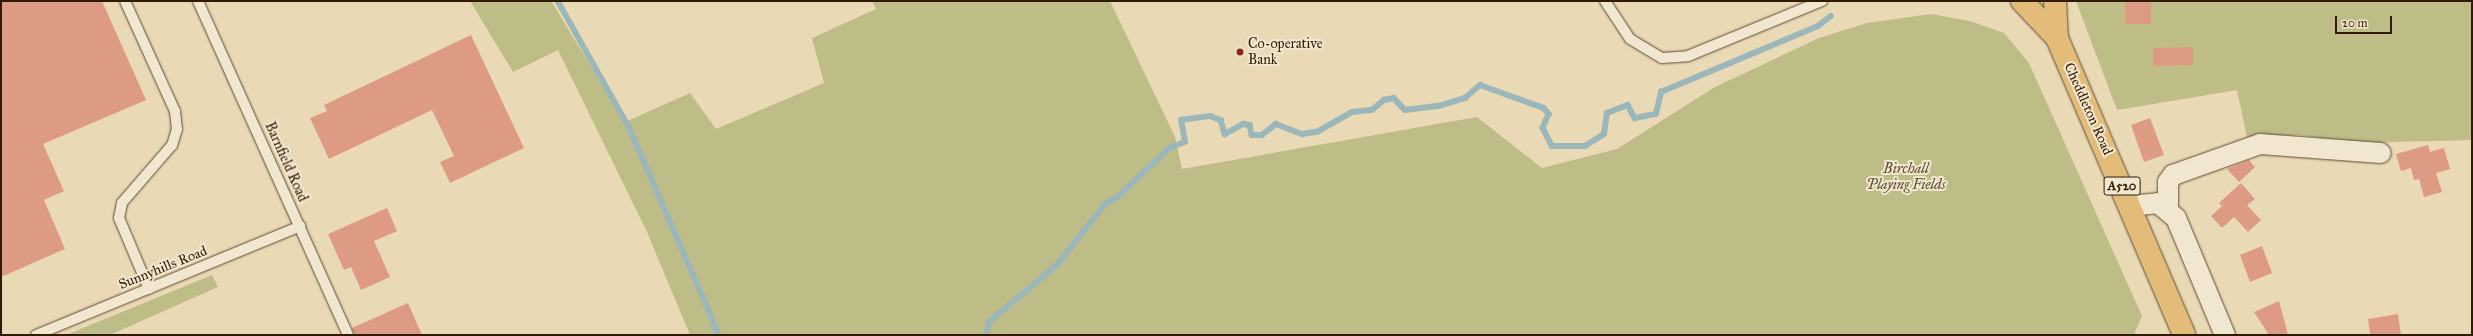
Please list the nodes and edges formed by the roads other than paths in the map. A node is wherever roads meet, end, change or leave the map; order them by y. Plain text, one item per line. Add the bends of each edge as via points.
1 (125, 1) edge
2 (198, 1) edge
3 (1605, 1) edge
4 (1822, 1) edge
5 (2022, 1) edge
6 (2055, 1) edge
7 (2057, 38) junction
8 (2381, 153) dead end
9 (2131, 206) junction
10 (2168, 209) junction
11 (300, 226) junction
12 (149, 288) junction
13 (36, 335) edge
14 (348, 335) edge
15 (2184, 335) edge
16 (2225, 335) edge

1 - 12 lane via 175,111 177,129 172,145 122,203 118,218
2 - 11 lane, Barnfield Road
3 - 4 lane via 1630,39 1662,58 1688,56
5 - 7 highway, Cheddleton Road / A520
6 - 7 highway, Cheddleton Road / A520
7 - 9 highway, Cheddleton Road / A520
8 - 10 street via 2260,144 2173,175 2168,182
9 - 10 street via 2147,202
9 - 15 highway, Cheddleton Road / A520
10 - 16 street via 2194,257
11 - 12 lane, Sunnyhills Road
11 - 14 lane, Barnfield Road
12 - 13 lane, Sunnyhills Road

